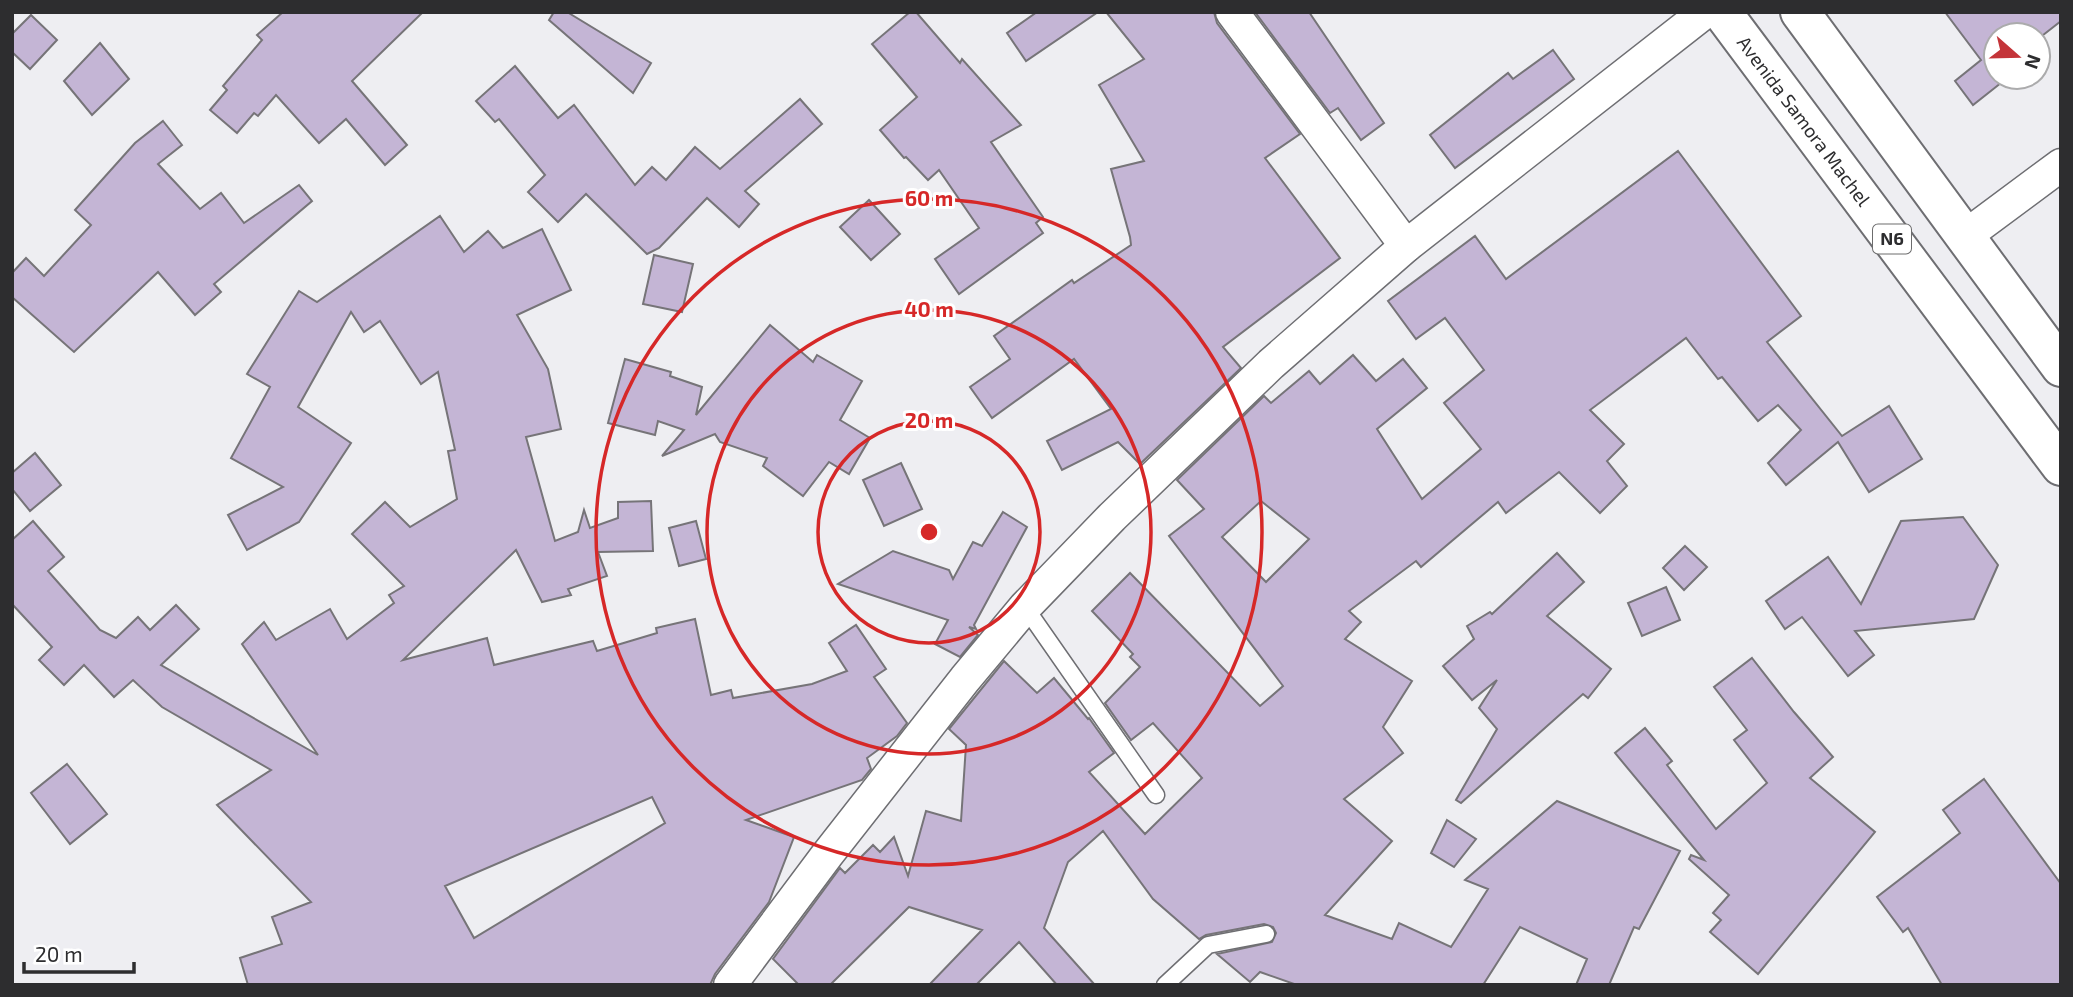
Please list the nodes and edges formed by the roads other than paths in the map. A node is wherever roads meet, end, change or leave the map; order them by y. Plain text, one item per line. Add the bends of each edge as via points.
1 (1232, 12) edge
2 (1705, 12) edge
3 (1722, 12) edge
4 (1800, 12) edge
5 (2061, 165) edge
6 (1965, 237) junction
7 (1406, 246) junction
8 (2061, 367) edge
9 (2061, 466) edge
10 (1025, 607) junction
11 (1156, 795) dead end
12 (1266, 934) dead end
13 (730, 985) edge
14 (1165, 985) edge

1 - 7 street
2 - 7 street
3 - 9 highway, Avenida Samora Machel / N6
4 - 6 highway
5 - 6 street
6 - 8 highway
7 - 10 street via 1271,364
10 - 11 lane
10 - 13 street
12 - 14 lane via 1208,944

